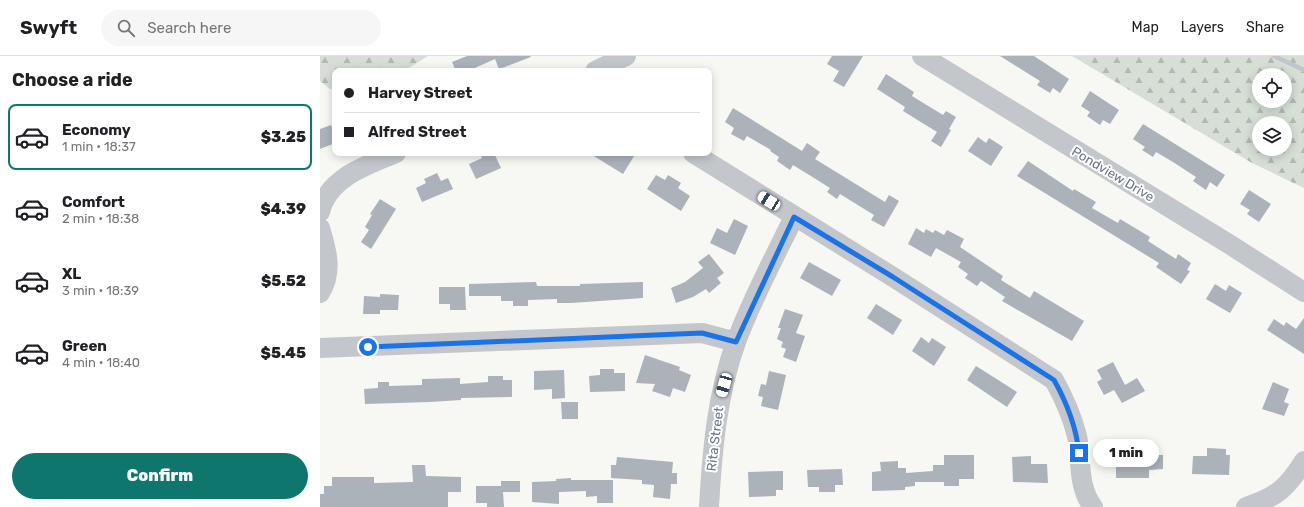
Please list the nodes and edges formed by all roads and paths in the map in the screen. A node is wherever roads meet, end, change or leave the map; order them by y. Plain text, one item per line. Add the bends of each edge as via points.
1 (626, 56) edge
2 (922, 56) edge
3 (601, 68) edge
4 (389, 156) edge
5 (698, 156) edge
6 (320, 212) edge
7 (794, 217) junction
8 (320, 228) edge
9 (1304, 292) edge
10 (320, 293) edge
11 (736, 342) junction
12 (320, 348) edge
13 (1304, 461) edge
14 (709, 507) edge
15 (1093, 507) edge
16 (1246, 507) edge

1 - 3 street
2 - 9 street, Pondview Drive
4 - 6 street via 349,173 332,190
5 - 7 street
7 - 11 street, Rita Street
7 - 15 street via 1054,380 1067,404 1077,437 1082,484
8 - 10 street via 329,267
11 - 12 street via 702,333
11 - 14 street, Rita Street via 720,399 711,465
13 - 16 street via 1291,481 1269,500

